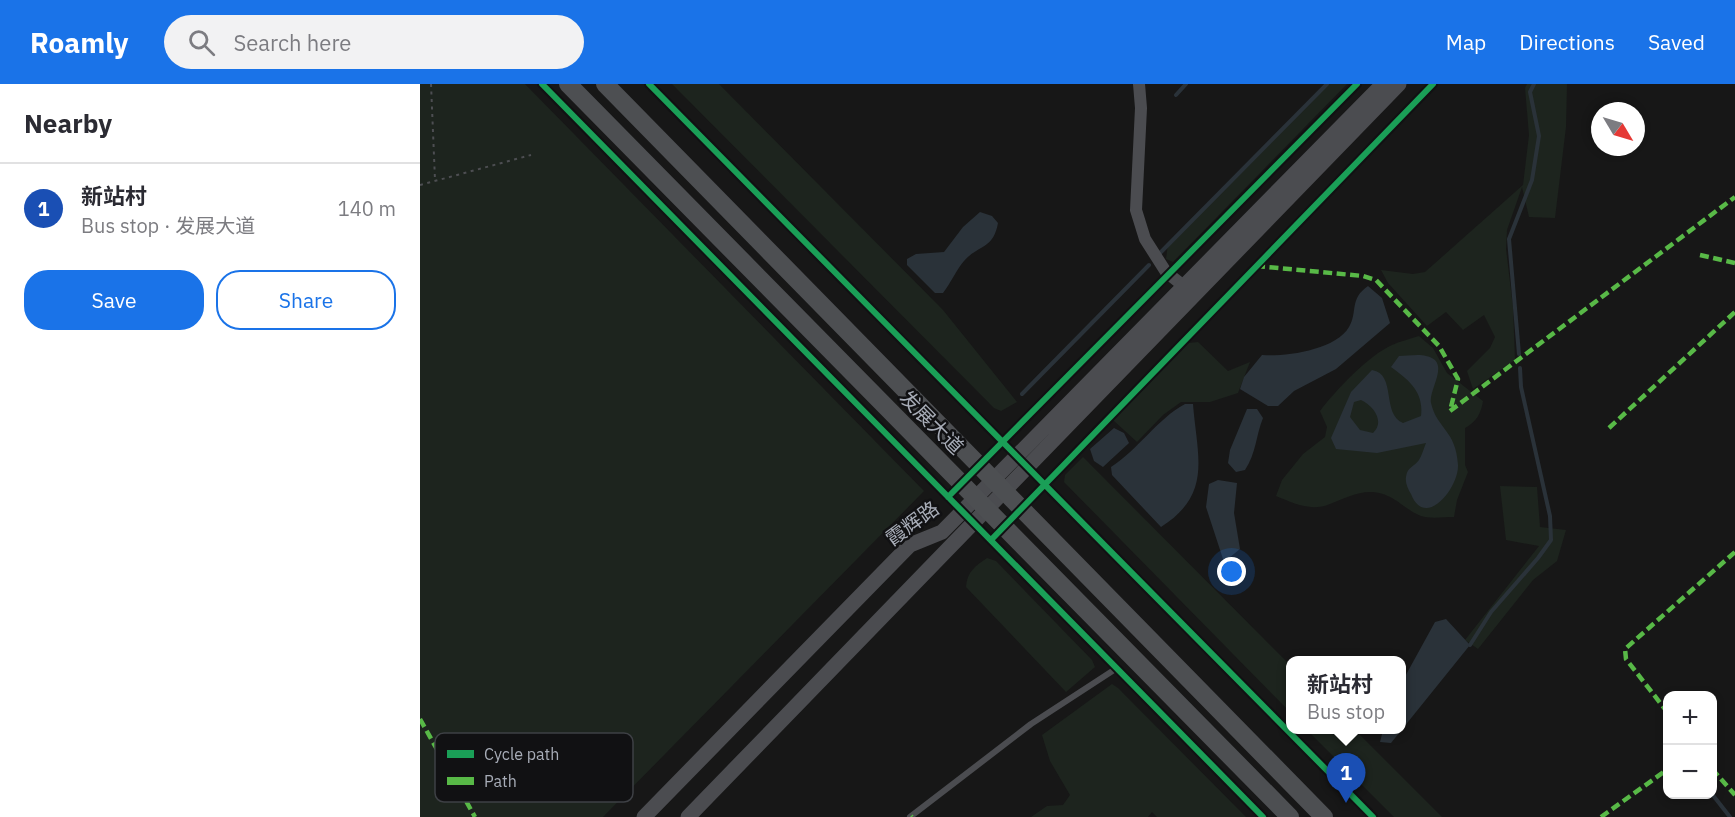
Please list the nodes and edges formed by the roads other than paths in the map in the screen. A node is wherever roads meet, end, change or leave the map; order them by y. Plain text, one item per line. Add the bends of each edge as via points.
1 (568, 84) edge
2 (605, 84) edge
3 (1139, 84) edge
4 (1383, 84) edge
5 (1399, 84) edge
6 (1189, 290) junction
7 (999, 487) junction
8 (982, 504) junction
9 (1117, 668) dead end
10 (644, 817) edge
11 (688, 817) edge
12 (910, 817) edge
13 (1290, 817) edge
14 (1324, 817) edge

1 - 8 main road, 发展大道
2 - 7 main road, 发展大道
3 - 6 street via 1136,210 1145,239 1166,272
4 - 6 street, 霞辉路
5 - 6 street, 霞辉路
6 - 7 street, 霞辉路
7 - 8 street, 霞辉路
7 - 14 main road, 发展大道
8 - 10 street, 霞辉路 via 942,532 910,545
8 - 11 street, 霞辉路
8 - 13 main road, 发展大道
9 - 12 lane via 1031,724

